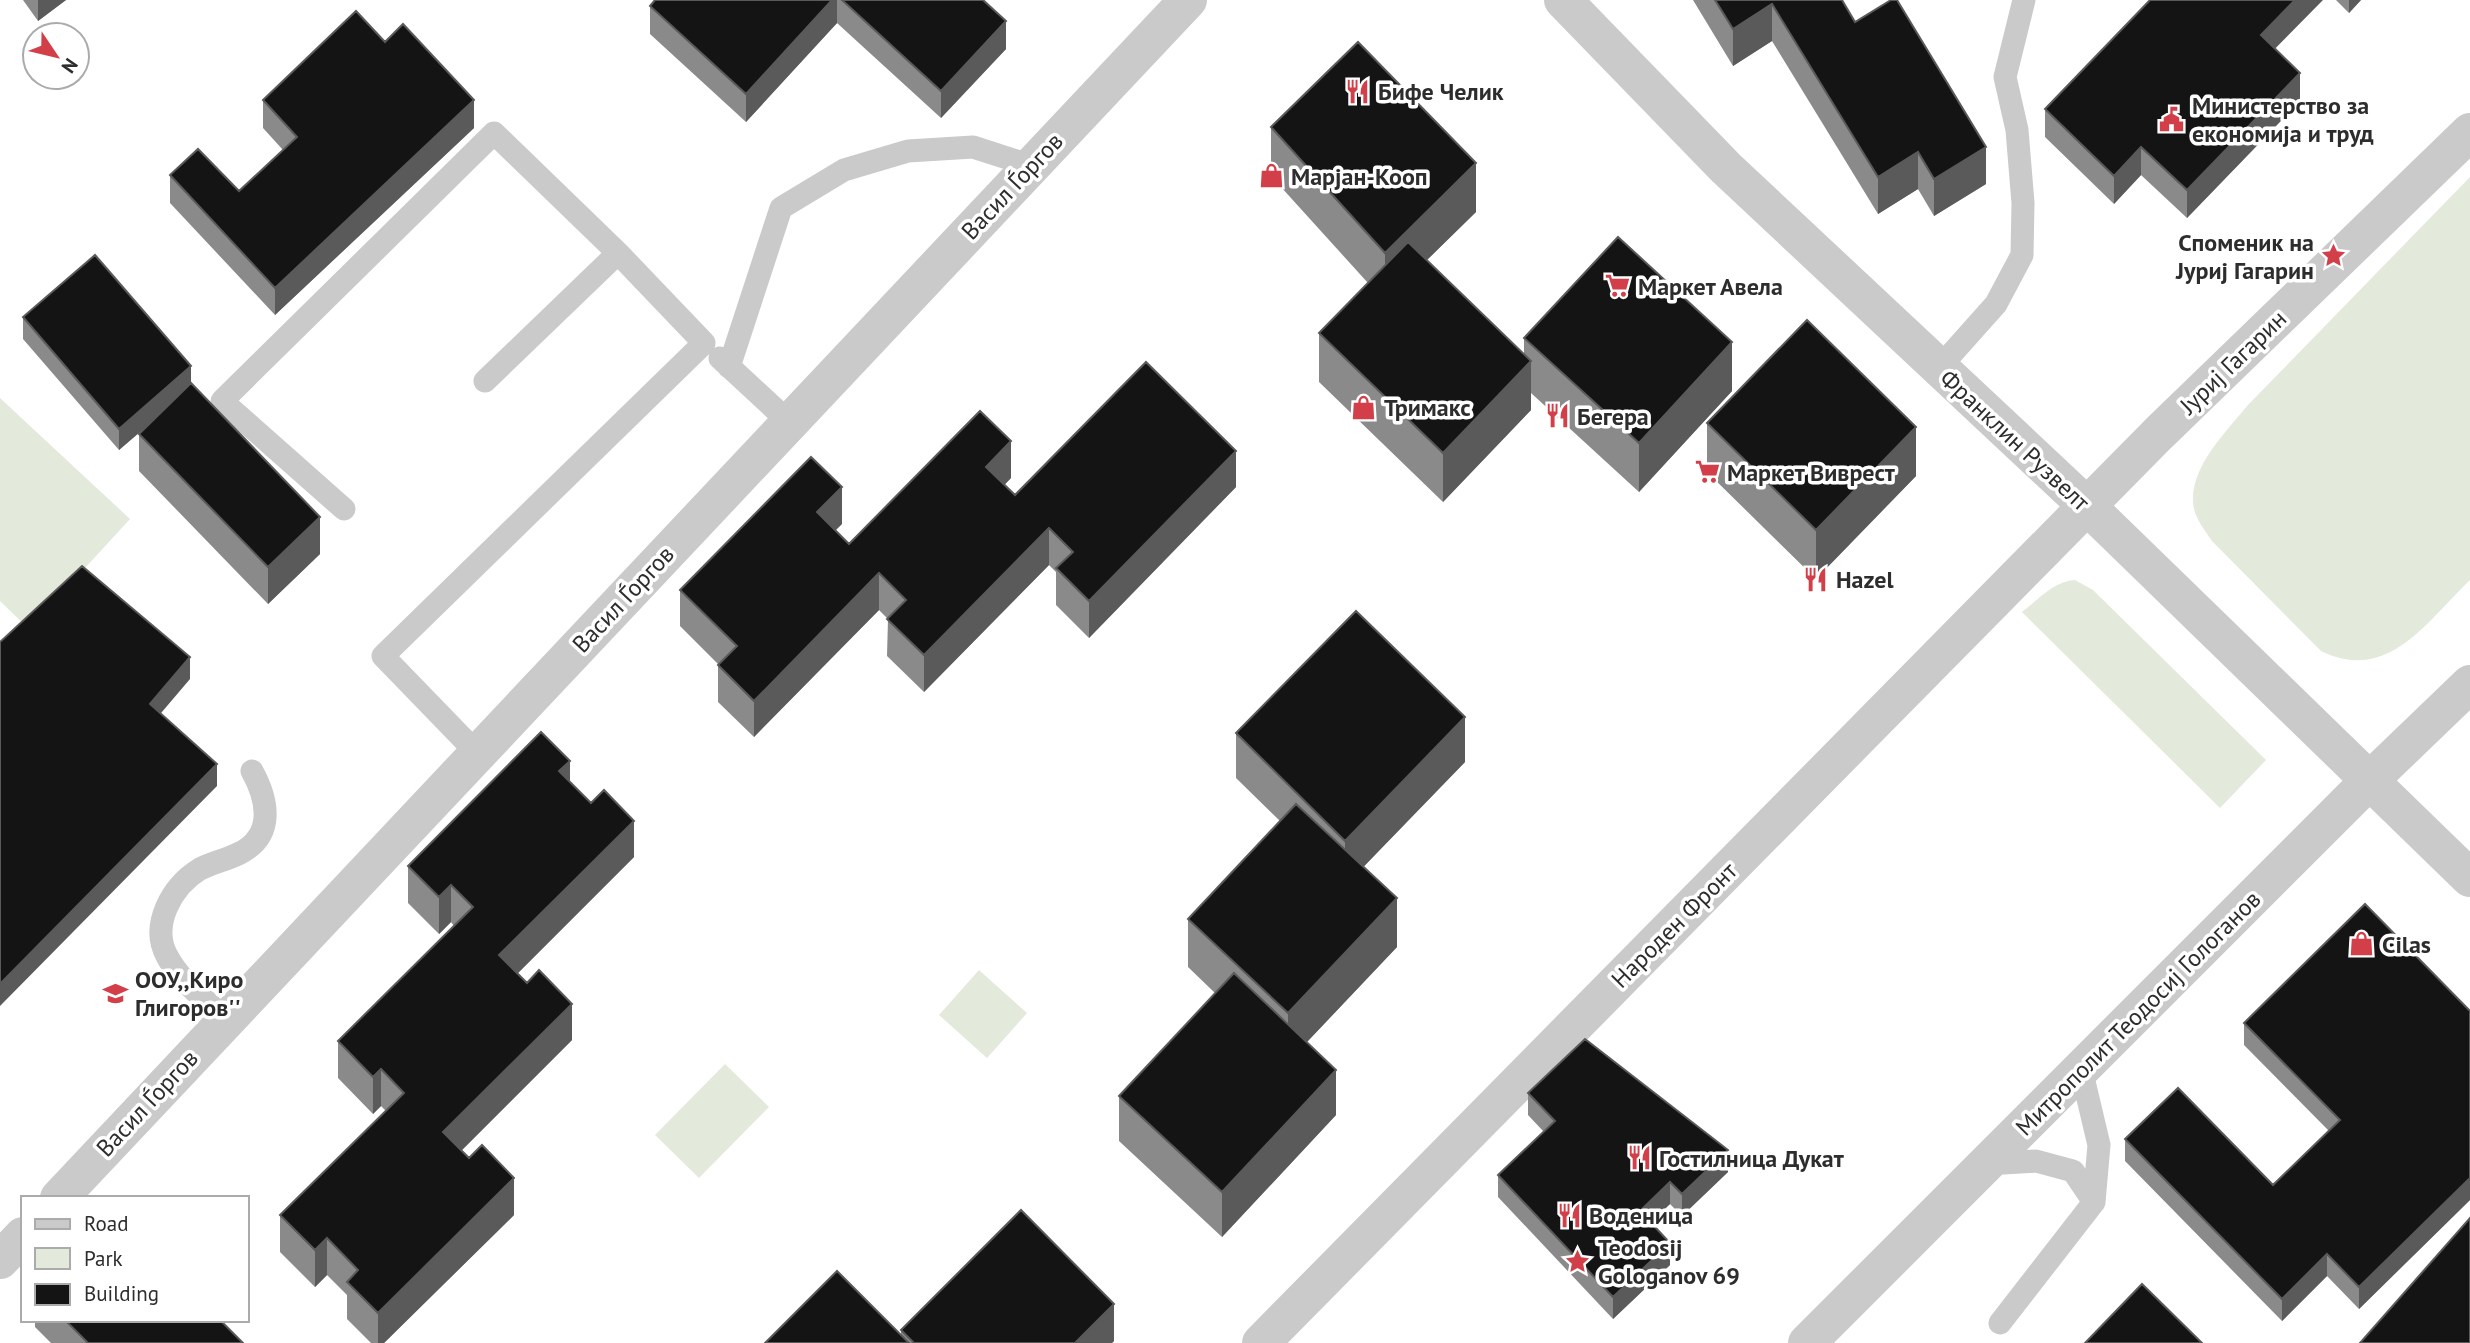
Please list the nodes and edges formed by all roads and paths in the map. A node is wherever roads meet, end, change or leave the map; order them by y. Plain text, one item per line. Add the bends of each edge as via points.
1 (1188, 0) edge
2 (1563, 0) edge
3 (2024, 0) edge
4 (2470, 132) edge
5 (1032, 166) junction
6 (618, 253) junction
7 (704, 343) junction
8 (729, 367) junction
9 (1938, 369) junction
10 (485, 381) dead end
11 (790, 423) junction
12 (2087, 506) junction
13 (344, 509) dead end
14 (2470, 684) edge
15 (476, 752) junction
16 (252, 771) dead end
17 (2369, 781) junction
18 (2470, 878) edge
19 (225, 1019) junction
20 (2081, 1069) junction
21 (1986, 1164) junction
22 (61, 1196) edge
23 (2094, 1202) junction
24 (21, 1238) edge
25 (0, 1260) edge
26 (2000, 1323) dead end
27 (1261, 1343) edge
28 (1807, 1343) edge

1 - 5 street, Васил Ѓоргов
2 - 9 street, Франклин Рузвелт via 1726,167
3 - 9 lane via 2005,77 2017,130 2022,255 1996,304
4 - 12 street, Јуриј Гагарин
5 - 8 lane via 973,147 908,151 844,170 781,208
5 - 11 street, Васил Ѓоргов
6 - 7 lane
6 - 10 lane
6 - 13 lane via 494,133 222,401
7 - 8 lane
7 - 15 lane via 383,656
8 - 11 lane
9 - 12 street, Франклин Рузвелт
11 - 15 street, Васил Ѓоргов
12 - 17 street, Франклин Рузвелт
12 - 27 street, Народен Фронт
14 - 17 street, Митрополит Теодосиј Гологанов
15 - 19 street, Васил Ѓоргов
16 - 19 lane via 267,810 262,834 239,854 197,870 162,914 166,955
17 - 18 street, Франклин Рузвелт
17 - 20 street, Митрополит Теодосиј Гологанов
19 - 22 street, Васил Ѓоргов
20 - 21 street, Митрополит Теодосиј Гологанов
20 - 23 lane via 2099,1145
21 - 23 lane via 2036,1161 2073,1171
21 - 28 street, Митрополит Теодосиј Гологанов
23 - 26 lane
24 - 25 street

